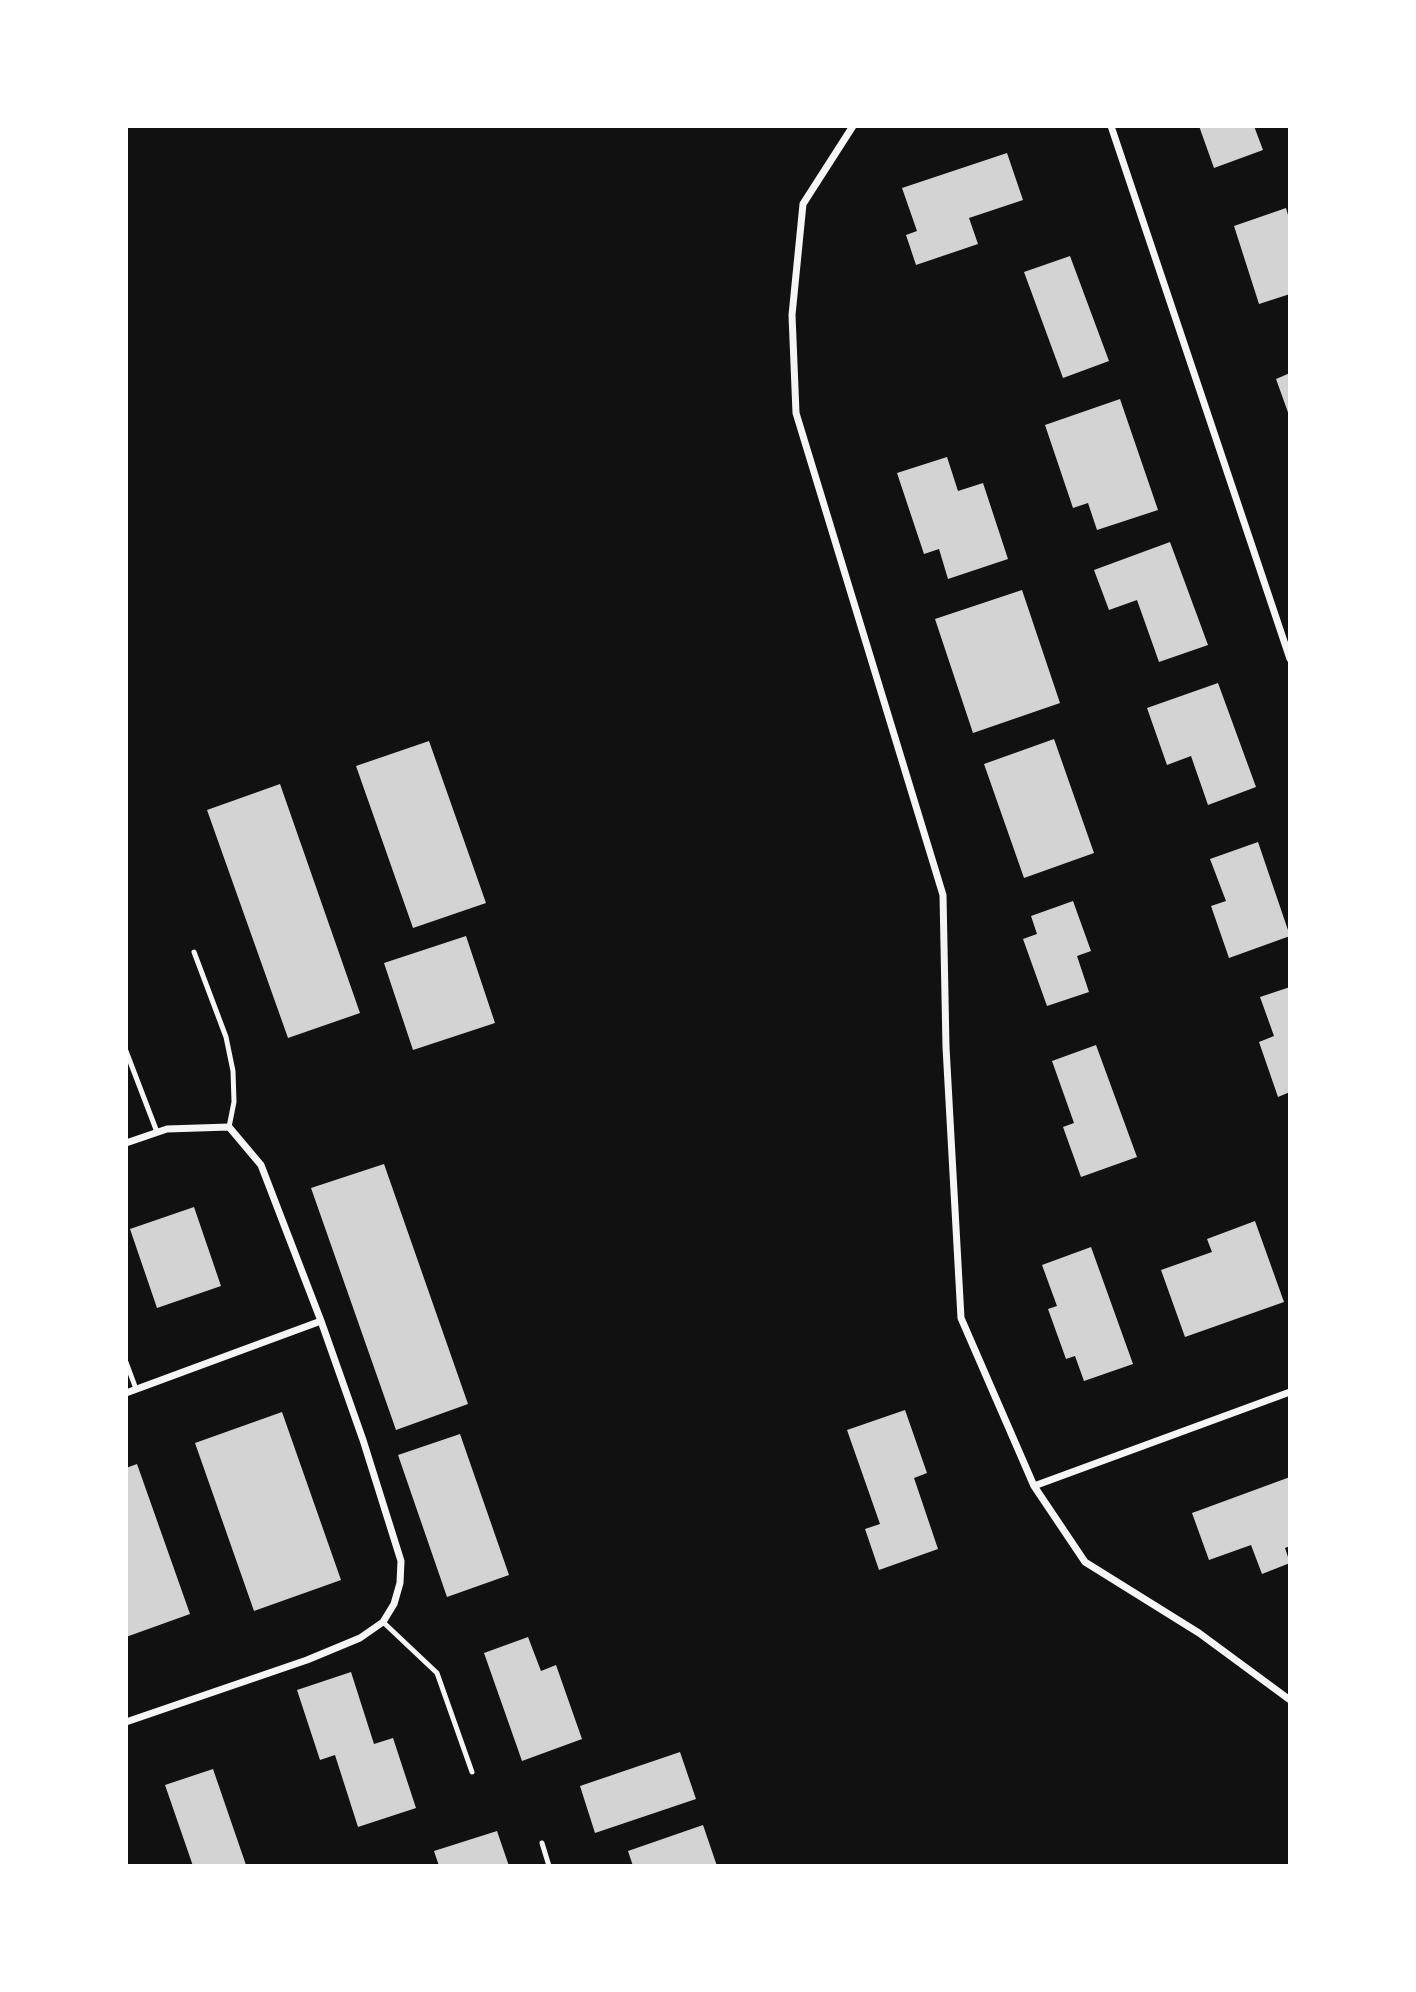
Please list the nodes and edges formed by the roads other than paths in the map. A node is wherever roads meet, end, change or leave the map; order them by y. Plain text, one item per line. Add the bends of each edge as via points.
1 (853, 126) edge
2 (1111, 126) edge
3 (1290, 659) edge
4 (194, 952) dead end
5 (126, 1051) edge
6 (229, 1127) junction
7 (157, 1132) junction
8 (126, 1143) edge
9 (321, 1321) junction
10 (126, 1362) edge
11 (136, 1390) junction
12 (1290, 1392) edge
13 (126, 1393) edge
14 (1034, 1486) junction
15 (383, 1622) junction
16 (1290, 1700) edge
17 (126, 1722) edge
18 (472, 1772) dead end
19 (542, 1843) dead end
20 (549, 1866) edge

1 - 14 street via 803,204 792,315 796,413 943,895 961,1318
2 - 3 street
4 - 6 lane via 226,1037 233,1071
5 - 7 lane
6 - 7 street
6 - 9 street via 261,1165
7 - 8 street
9 - 11 street
9 - 15 street via 401,1561 394,1604
10 - 11 lane
11 - 13 street
12 - 14 street
14 - 16 street via 1085,1562 1199,1633
15 - 17 street via 360,1638 307,1660
15 - 18 lane via 437,1673
19 - 20 lane

